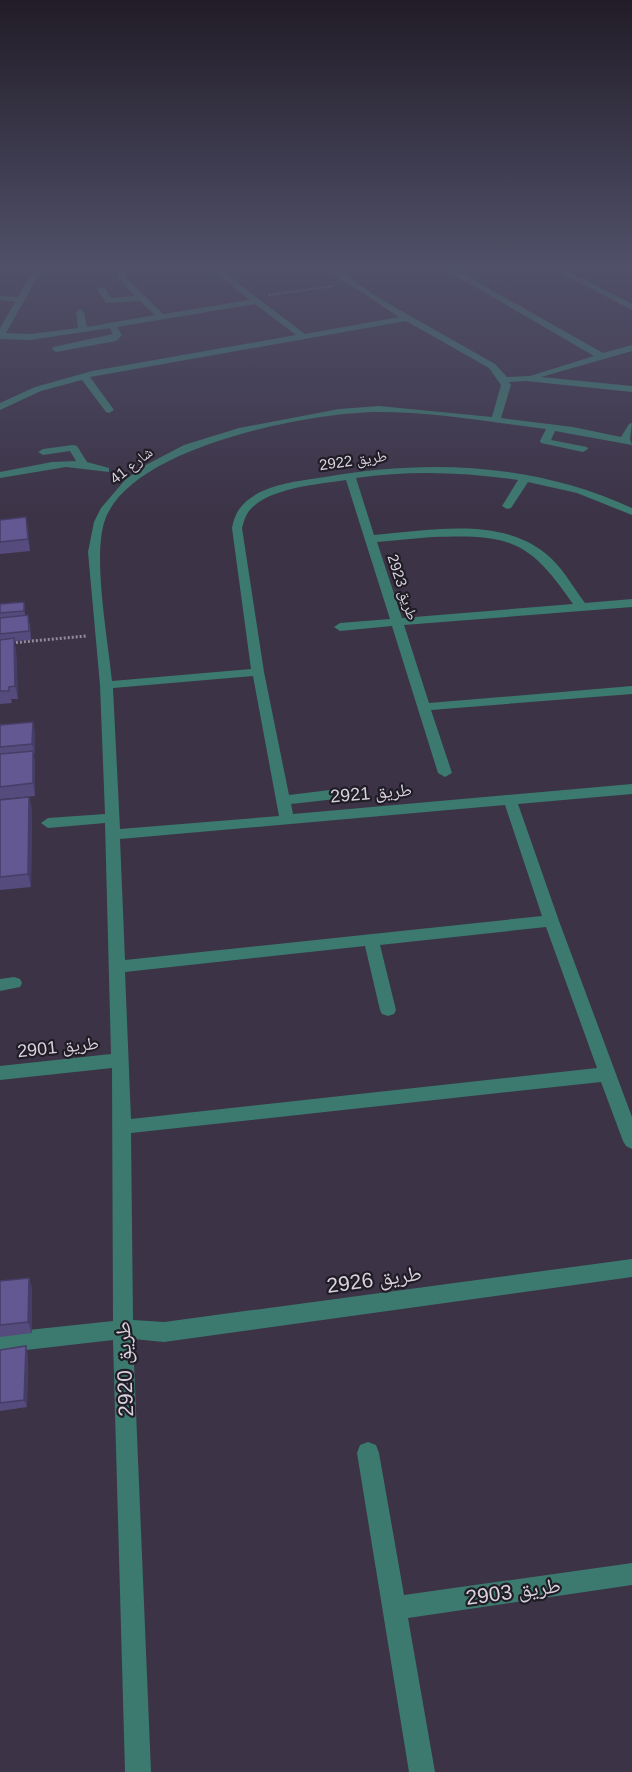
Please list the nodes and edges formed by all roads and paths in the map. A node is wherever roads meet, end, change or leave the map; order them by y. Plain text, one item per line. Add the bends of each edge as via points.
1 (69, 347) edge
2 (249, 347) edge
3 (459, 347) edge
4 (585, 347) edge
5 (632, 348) edge
6 (56, 349) dead end
7 (601, 356) junction
8 (84, 376) junction
9 (526, 378) junction
10 (504, 380) junction
11 (632, 389) edge
12 (0, 407) edge
13 (109, 410) dead end
14 (496, 419) junction
15 (632, 426) edge
16 (552, 427) junction
17 (628, 441) edge
18 (583, 449) dead end
19 (43, 452) dead end
20 (83, 464) junction
21 (105, 470) dead end
22 (0, 475) edge
23 (350, 476) junction
24 (524, 479) junction
25 (507, 506) dead end
26 (632, 512) edge
27 (370, 539) junction
28 (632, 603) edge
29 (582, 608) junction
30 (398, 623) junction
31 (340, 627) dead end
32 (102, 634) junction
33 (0, 644) edge
34 (258, 672) junction
35 (106, 685) junction
36 (632, 690) edge
37 (425, 707) junction
38 (445, 773) dead end
39 (632, 789) edge
40 (354, 792) dead end
41 (282, 800) junction
42 (510, 800) junction
43 (112, 818) junction
44 (287, 821) junction
45 (48, 823) dead end
46 (113, 835) junction
47 (550, 921) junction
48 (371, 940) junction
49 (117, 967) junction
50 (388, 1010) dead end
51 (120, 1060) junction
52 (0, 1073) edge
53 (607, 1074) junction
54 (123, 1127) junction
55 (632, 1141) edge
56 (632, 1268) edge
57 (123, 1329) junction
58 (0, 1343) edge
59 (368, 1453) dead end
60 (632, 1574) edge
61 (394, 1608) junction
62 (138, 1772) edge
63 (422, 1772) edge

1 - 6 street
2 - 8 street
3 - 10 street via 480,358
4 - 7 street
5 - 7 street
7 - 9 street
8 - 12 street via 38,389
8 - 13 street
9 - 10 street
9 - 11 street
10 - 14 street via 506,389
14 - 16 street, شارع 41
14 - 32 street, شارع 41 via 399,410 339,412 239,431 166,457 129,482 99,522 94,552
15 - 17 street
16 - 17 street, شارع 41
16 - 18 street via 545,441
19 - 20 street via 73,448
20 - 21 street
20 - 22 street via 56,464
23 - 24 street, طريق 2922 via 429,469
23 - 27 street, طريق 2923
23 - 34 street, طريق 2922 via 268,494 243,511 237,528
24 - 25 street
24 - 26 street, طريق 2922 via 580,490
27 - 29 street via 462,533 518,542 550,564
27 - 30 street, طريق 2923
28 - 29 street
29 - 30 street
30 - 31 street
30 - 37 street, طريق 2923
32 - 33 path
32 - 35 street, شارع 41
34 - 35 street
34 - 41 street, طريق 2922
35 - 43 street, شارع 41
36 - 37 street
37 - 38 street, طريق 2923
39 - 42 street, طريق 2921
40 - 41 street
41 - 44 street, طريق 2922
42 - 44 street, طريق 2921
42 - 47 street
43 - 45 street
43 - 46 street, شارع 41
44 - 46 street, طريق 2921
46 - 49 street, شارع 41
47 - 48 street
47 - 53 street
48 - 49 street
48 - 50 street
49 - 51 street, طريق 2920
51 - 52 street, طريق 2901
51 - 54 street, طريق 2920
53 - 54 street
53 - 55 street
54 - 57 street, طريق 2920
56 - 57 street, طريق 2926 via 164,1332
57 - 58 street, طريق 2926
57 - 62 street, طريق 2920
59 - 61 street
60 - 61 street, طريق 2903
61 - 63 street

